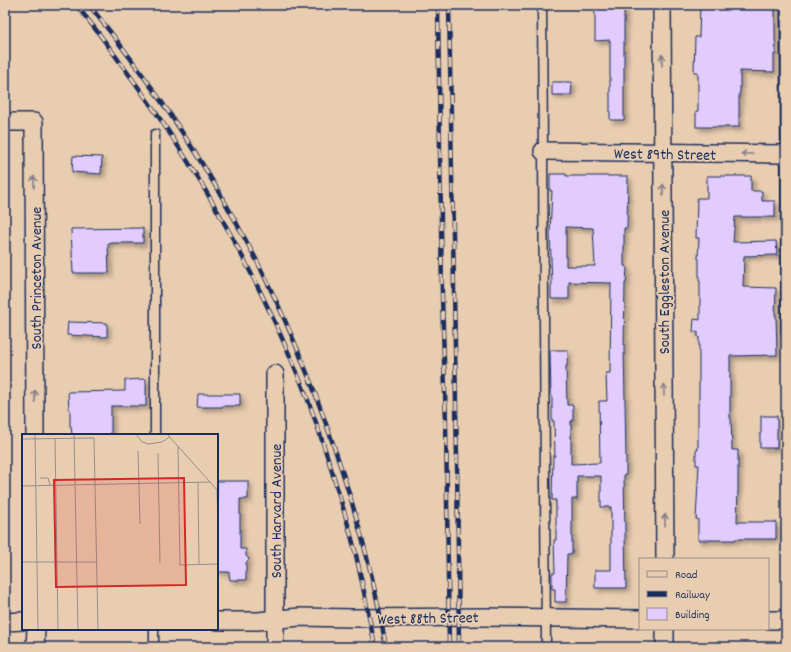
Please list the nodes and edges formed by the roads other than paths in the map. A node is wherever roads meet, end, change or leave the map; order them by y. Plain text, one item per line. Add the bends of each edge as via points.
1 (542, 5) edge
2 (662, 5) edge
3 (784, 5) edge
4 (5, 122) edge
5 (156, 134) dead end
6 (544, 151) junction
7 (663, 153) junction
8 (786, 154) edge
9 (786, 332) edge
10 (275, 374) dead end
11 (35, 434) edge
12 (155, 434) edge
13 (665, 558) edge
14 (546, 618) junction
15 (639, 619) edge
16 (276, 620) junction
17 (769, 620) edge
18 (786, 620) edge
19 (22, 621) edge
20 (218, 621) edge
21 (5, 622) edge
22 (36, 630) edge
23 (154, 630) edge
24 (665, 630) edge
25 (36, 647) edge
26 (154, 647) edge
27 (275, 647) edge
28 (546, 647) edge
29 (665, 647) edge

1 - 6 lane
7 -> 2 street, South Eggleston Avenue
3 - 8 lane
11 -> 4 street, South Princeton Avenue via 34,122
5 - 12 lane
6 - 7 street, West 89th Street
6 - 14 lane
8 -> 7 street, West 89th Street
13 -> 7 street, South Eggleston Avenue
8 - 9 lane
10 - 16 street, South Harvard Avenue
14 - 15 street, West 88th Street
14 - 16 street, West 88th Street
14 - 28 lane
16 - 20 street, West 88th Street
16 - 27 street, South Harvard Avenue
17 - 18 street
19 - 21 street
22 - 25 street
23 - 26 lane
24 - 29 street

